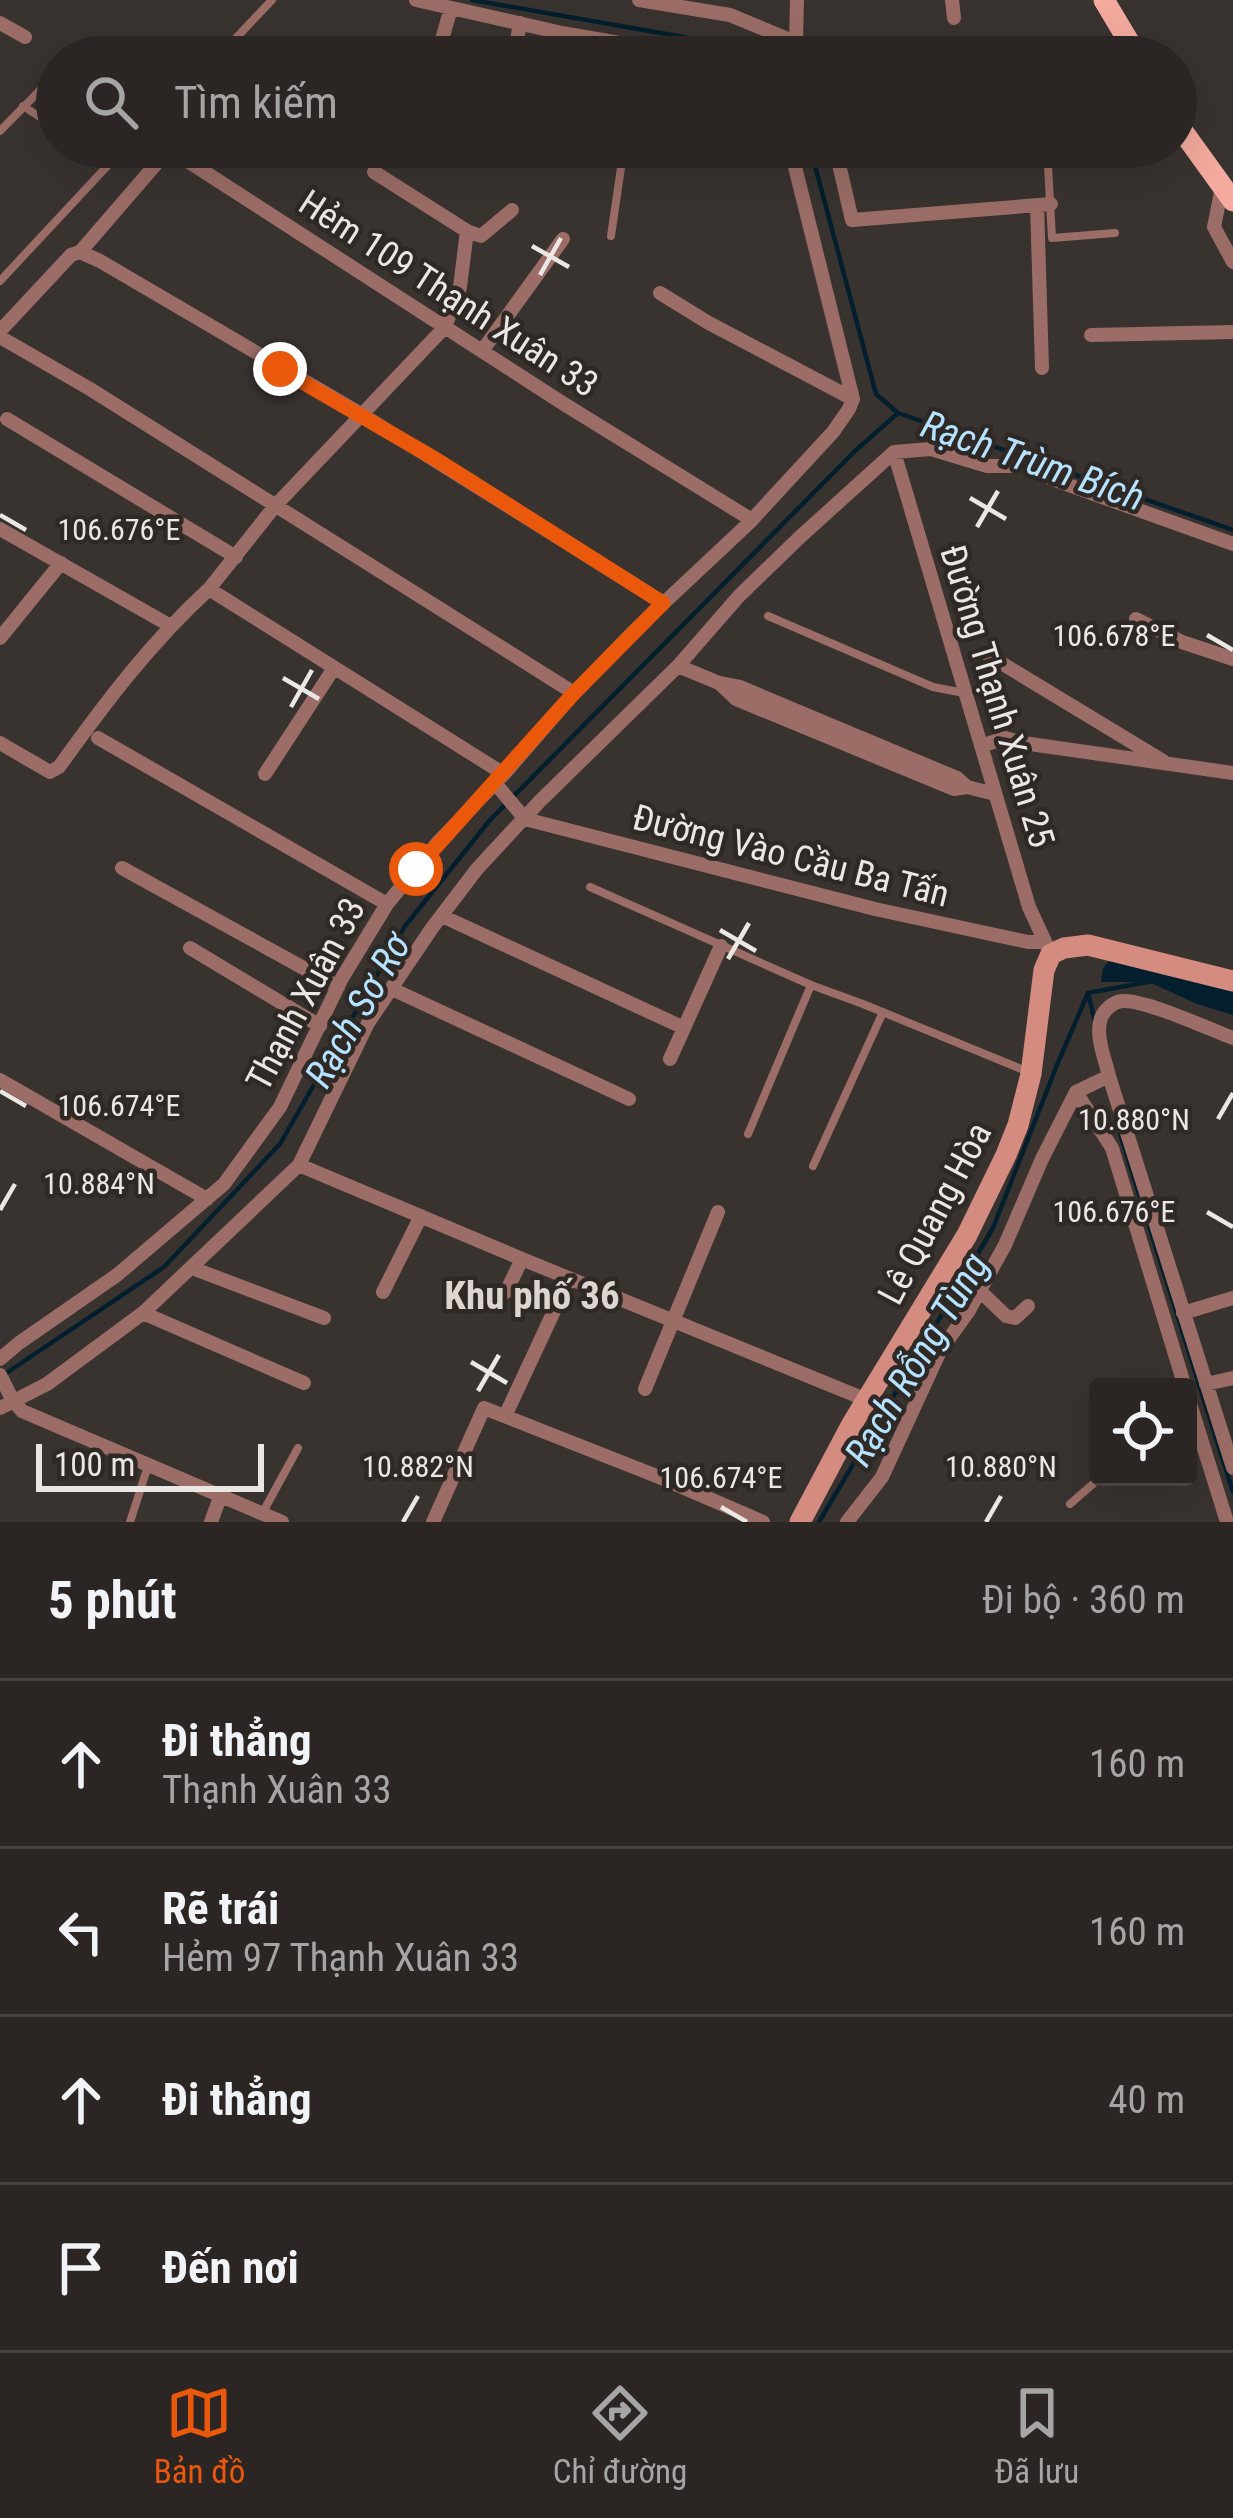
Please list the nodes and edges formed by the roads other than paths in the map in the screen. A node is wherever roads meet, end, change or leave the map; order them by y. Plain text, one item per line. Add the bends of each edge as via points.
1 (272, 0) edge
2 (416, 0) edge
3 (639, 0) edge
4 (797, 0) edge
5 (952, 0) edge
6 (1104, 0) edge
7 (460, 6) edge
8 (729, 7) edge
9 (954, 18) dead end
10 (0, 23) edge
11 (520, 23) junction
12 (238, 36) edge
13 (446, 36) edge
14 (518, 36) edge
15 (573, 36) edge
16 (785, 36) edge
17 (796, 36) edge
18 (1125, 36) edge
19 (26, 37) dead end
20 (36, 93) edge
21 (23, 106) junction
22 (36, 114) edge
23 (0, 131) edge
24 (1197, 152) edge
25 (105, 168) edge
26 (153, 168) edge
27 (199, 168) edge
28 (621, 168) edge
29 (795, 168) edge
30 (841, 168) edge
31 (1046, 168) edge
32 (374, 172) dead end
33 (1227, 194) edge
34 (1044, 204) junction
35 (512, 210) dead end
36 (467, 231) junction
37 (1115, 233) dead end
38 (611, 236) dead end
39 (563, 239) dead end
40 (80, 252) junction
41 (1233, 262) edge
42 (0, 281) edge
43 (660, 293) dead end
44 (445, 327) junction
45 (1233, 332) edge
46 (0, 334) edge
47 (1091, 335) dead end
48 (482, 351) junction
49 (1042, 368) dead end
50 (853, 399) junction
51 (361, 414) junction
52 (8, 419) dead end
53 (894, 452) junction
54 (1010, 466) dead end
55 (1052, 479) dead end
56 (275, 506) junction
57 (752, 520) junction
58 (0, 529) edge
59 (1233, 544) edge
60 (236, 556) junction
61 (61, 563) junction
62 (209, 589) junction
63 (663, 603) junction
64 (768, 616) dead end
65 (1136, 619) dead end
66 (169, 625) junction
67 (0, 638) edge
68 (988, 655) dead end
69 (1233, 659) edge
70 (678, 666) junction
71 (334, 668) junction
72 (574, 693) junction
73 (966, 694) junction
74 (98, 738) dead end
75 (0, 743) edge
76 (981, 746) junction
77 (1168, 764) junction
78 (1233, 773) edge
79 (265, 774) dead end
80 (499, 779) junction
81 (995, 794) junction
82 (525, 819) junction
83 (122, 868) dead end
84 (590, 886) dead end
85 (387, 904) junction
86 (442, 916) junction
87 (721, 946) junction
88 (1048, 948) junction
89 (190, 949) dead end
90 (1233, 981) edge
91 (811, 986) junction
92 (338, 987) junction
93 (392, 989) junction
94 (883, 1012) junction
95 (320, 1026) junction
96 (682, 1028) junction
97 (1233, 1038) edge
98 (670, 1059) dead end
99 (1031, 1074) junction
100 (1109, 1076) junction
101 (0, 1080) edge
102 (1076, 1092) junction
103 (629, 1099) dead end
104 (748, 1134) dead end
105 (299, 1165) junction
106 (813, 1166) dead end
107 (207, 1199) junction
108 (718, 1212) dead end
109 (421, 1216) junction
110 (522, 1259) junction
111 (192, 1268) junction
112 (569, 1279) junction
113 (383, 1292) dead end
114 (506, 1292) dead end
115 (984, 1294) junction
116 (1233, 1298) edge
117 (1028, 1306) dead end
118 (1183, 1312) junction
119 (143, 1313) junction
120 (324, 1318) dead end
121 (674, 1321) junction
122 (0, 1359) edge
123 (0, 1375) edge
124 (1182, 1378) edge
125 (1233, 1378) edge
126 (304, 1383) dead end
127 (1206, 1384) junction
128 (645, 1389) dead end
129 (867, 1400) junction
130 (9, 1403) edge
131 (506, 1414) junction
132 (1197, 1427) edge
133 (298, 1448) dead end
134 (148, 1466) junction
135 (1233, 1468) edge
136 (1090, 1486) edge
137 (220, 1497) junction
138 (1070, 1504) dead end
139 (262, 1514) junction
140 (855, 1519) edge
141 (130, 1522) edge
142 (211, 1522) edge
143 (282, 1522) edge
144 (434, 1522) edge
145 (764, 1522) edge
146 (800, 1522) edge
147 (1227, 1522) edge

1 - 12 lane
2 - 7 street
3 - 8 street
4 - 17 street
5 - 9 street
6 - 18 main road
7 - 11 street
7 - 13 street
8 - 16 street
10 - 19 street
11 - 14 street
11 - 15 street
20 - 21 lane
21 - 22 lane
21 - 23 lane
24 - 33 main road
25 - 42 lane
26 - 40 street, Hẻm 109 Thạnh Xuân 33
27 - 44 street, Hẻm 109 Thạnh Xuân 33
28 - 38 lane
29 - 50 street
30 - 34 street via 852,220
31 - 34 lane
32 - 36 street
33 - 41 street via 1214,227
34 - 37 lane via 1052,238
34 - 49 street
35 - 36 street via 481,236
36 - 44 street
39 - 48 street
40 - 46 street
40 - 51 street
43 - 50 street
44 - 48 street, Hẻm 109 Thạnh Xuân 33
44 - 51 street
45 - 47 street
46 - 56 street
48 - 57 street, Hẻm 109 Thạnh Xuân 33
50 - 57 street, Thạnh Xuân 33
51 - 56 street
51 - 63 street
52 - 60 street
53 - 54 street via 931,449
53 - 70 street via 739,596
53 - 73 street, Đường Thạnh Xuân 25
55 - 59 street
56 - 60 street
56 - 72 street
57 - 63 street, Thạnh Xuân 33
58 - 61 street
60 - 62 street
61 - 66 street
61 - 67 street
62 - 66 street
62 - 71 street
63 - 72 street, Thạnh Xuân 33
64 - 73 lane
65 - 69 street
66 - 75 street via 59,767 41,769
68 - 77 street
70 - 81 street
70 - 82 street
71 - 79 street
71 - 80 street
72 - 80 street, Thạnh Xuân 33
73 - 76 street, Đường Thạnh Xuân 25
74 - 85 street
76 - 77 street via 1005,737
76 - 81 street, Đường Thạnh Xuân 25
77 - 78 street
80 - 82 street
80 - 85 street, Thạnh Xuân 33
81 - 88 street, Đường Thạnh Xuân 25
82 - 86 street
82 - 88 street, Đường Vào Cầu Ba Tấn
83 - 92 street
84 - 87 lane
85 - 92 street, Thạnh Xuân 33
86 - 93 street
86 - 96 street
87 - 91 lane
87 - 96 street
88 - 90 street via 1088,945
88 - 99 street, Lê Quang Hòa
89 - 95 street
91 - 94 lane
91 - 104 lane
92 - 95 street, Thạnh Xuân 33
93 - 103 street
93 - 105 street
94 - 99 lane
94 - 106 lane
95 - 107 street, Thạnh Xuân 33 via 280,1107
96 - 98 street
97 - 100 street via 1121,1001 1099,1021
99 - 129 street, Lê Quang Hòa via 1018,1125 968,1235
100 - 102 street
100 - 118 street
101 - 107 street
102 - 115 street
102 - 124 street via 1112,1148
105 - 109 street
105 - 111 street
107 - 122 street, Thạnh Xuân 33
108 - 121 street
109 - 110 street
109 - 113 street
110 - 112 street
110 - 114 street
111 - 119 street
111 - 120 street
112 - 121 street
112 - 131 street
115 - 117 street via 1006,1316
115 - 140 street via 940,1351
116 - 118 street
118 - 127 street
119 - 126 street
119 - 130 street
121 - 128 street
121 - 129 street
123 - 130 street
125 - 127 street
127 - 135 street
129 - 146 street, Lê Quang Hòa
130 - 134 street
131 - 144 street via 484,1408
131 - 145 street
132 - 147 street
133 - 139 lane
134 - 137 street
134 - 141 lane
136 - 138 lane
137 - 139 street
137 - 142 street
139 - 143 street

